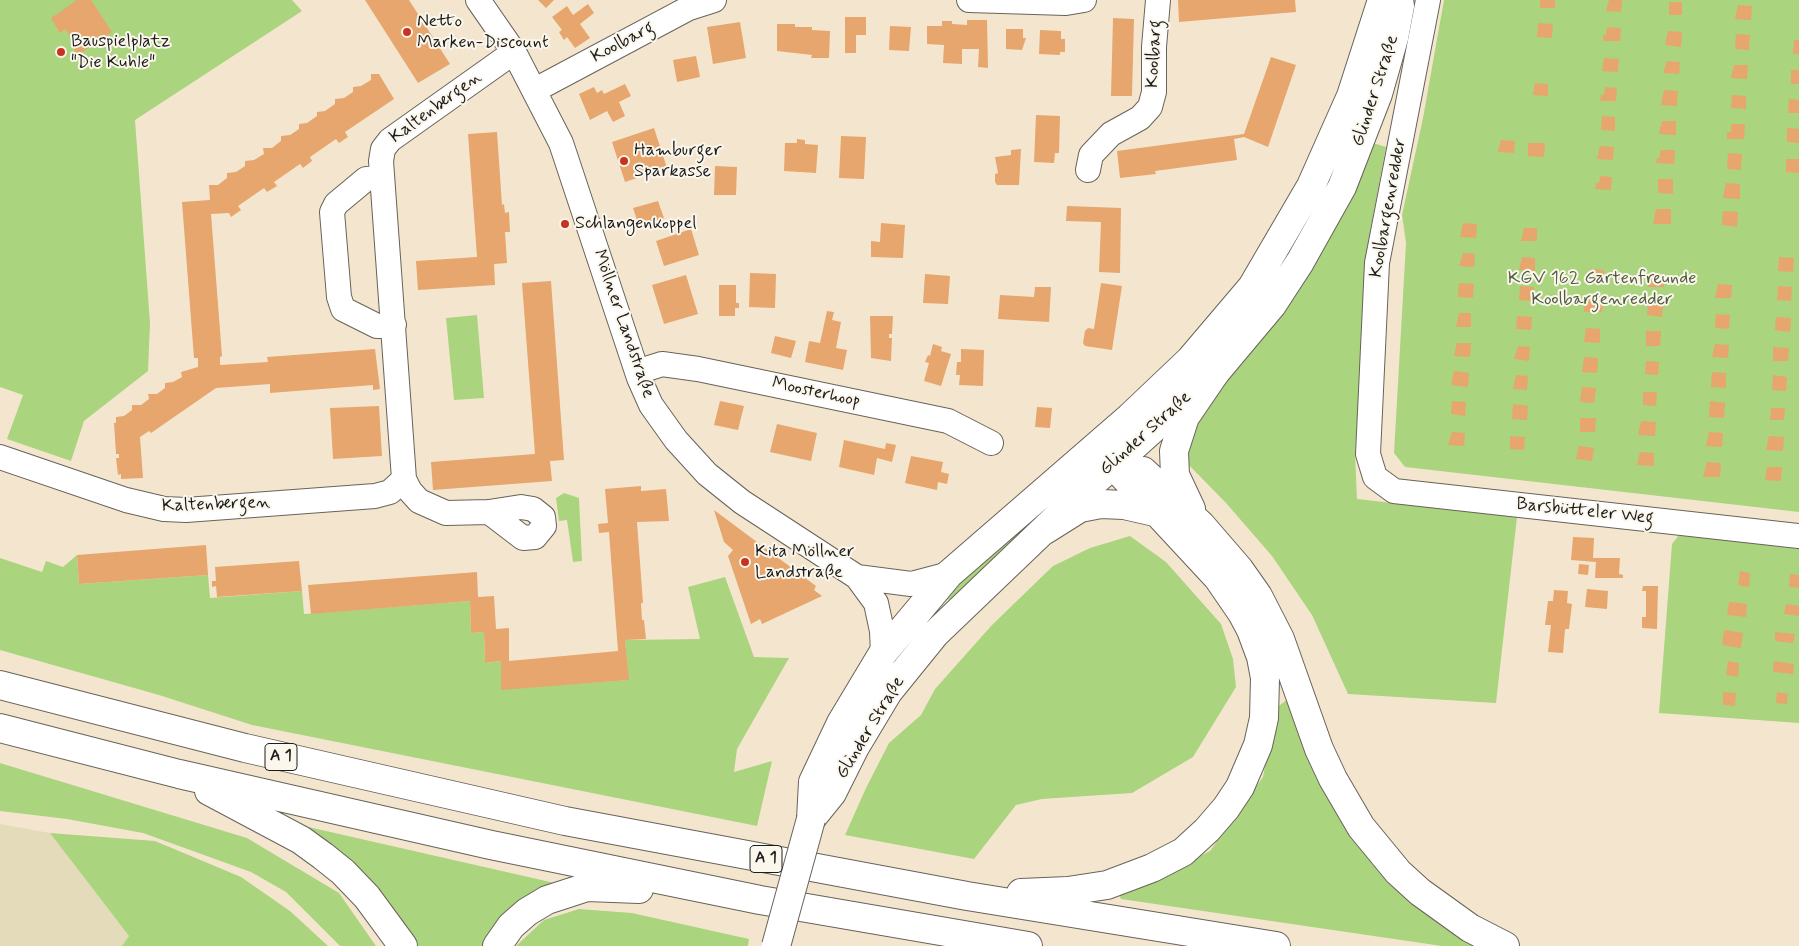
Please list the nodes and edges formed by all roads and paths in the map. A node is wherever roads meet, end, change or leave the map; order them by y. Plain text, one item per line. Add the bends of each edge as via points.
1 (478, 0) edge
2 (714, 0) edge
3 (969, 0) edge
4 (1084, 0) edge
5 (1158, 0) edge
6 (1382, 0) edge
7 (1399, 0) edge
8 (1428, 0) edge
9 (514, 52) junction
10 (535, 90) junction
11 (1088, 170) dead end
12 (382, 178) junction
13 (394, 325) junction
14 (637, 372) junction
15 (1215, 373) junction
16 (991, 443) dead end
17 (1115, 452) junction
18 (0, 457) edge
19 (1375, 477) joint
20 (404, 479) junction
21 (489, 512) dead end
22 (1159, 514) junction
23 (1201, 525) junction
24 (1045, 530) junction
25 (1799, 536) edge
26 (949, 574) junction
27 (857, 577) junction
28 (890, 582) junction
29 (876, 603) junction
30 (925, 625) junction
31 (883, 654) junction
32 (0, 685) edge
33 (0, 728) edge
34 (180, 774) junction
35 (810, 819) junction
36 (724, 892) junction
37 (968, 896) junction
38 (403, 946) edge
39 (497, 946) edge
40 (776, 946) edge
41 (1028, 946) edge
42 (1276, 946) edge
43 (1505, 946) edge

1 - 9 street, Möllner Landstraße
2 - 10 street, Koolbarg via 689,8
3 - 4 street via 1066,3
5 - 11 street, Koolbarg via 1154,92 1150,107 1140,118 1111,134 1091,155
6 - 17 main road, Glinder Straße via 1351,96 1311,186 1252,287
7 - 15 main road, Glinder Straße via 1394,38 1378,94 1342,187 1272,305
8 - 19 street, Koolbargenredder via 1377,263 1368,454
9 - 10 street, Möllner Landstraße
9 - 12 street, Kaltenbergen via 390,140 383,149
10 - 14 street, Möllner Landstraße via 561,143
12 - 13 street, Kaltenbergen
12 - 13 street via 366,179 336,204 332,212 339,297 343,309 377,326
13 - 20 street, Kaltenbergen
14 - 16 street, Moosterhoop via 662,364 698,369 948,421
14 - 27 street, Möllner Landstraße via 651,405 676,440 707,474 742,502
15 - 17 main road, Glinder Straße
15 - 23 main road via 1185,417 1174,451 1173,467 1178,486
17 - 22 main road
17 - 23 main road via 1149,477
17 - 24 main road, Glinder Straße
17 - 26 main road, Glinder Straße
18 - 20 street, Kaltenbergen via 126,500 164,509 375,496 390,492
19 - 25 street, Barsbütteler Weg via 1394,491
20 - 21 street via 410,491 432,508 446,513
22 - 24 main road via 1124,505 1101,504 1080,508
22 - 37 main road via 1222,584 1251,630 1261,657 1265,678 1264,718 1258,745 1240,786 1226,808 1183,852 1120,881 1078,890
23 - 43 main road via 1248,580 1269,616 1289,662 1319,749 1341,796 1361,827 1398,872 1420,892 1470,928
24 - 30 main road, Glinder Straße
26 - 28 street, Möllner Landstraße via 911,584
26 - 30 main road, Glinder Straße
27 - 28 street, Möllner Landstraße
27 - 29 street, Möllner Landstraße
28 - 30 street
29 - 30 street, Möllner Landstraße
29 - 31 street, Möllner Landstraße
30 - 31 main road, Glinder Straße
30 - 35 main road, Glinder Straße via 832,793
31 - 35 main road, Glinder Straße via 841,722 812,782
32 - 37 main road, A 1 via 245,748 565,821
33 - 34 main road, A 1
34 - 36 main road, A 1 via 491,846
34 - 38 main road via 301,840 323,856 367,897
35 - 40 main road, Glinder Straße, bridge
36 - 39 main road via 587,887 547,900 527,912 511,926
36 - 41 main road, A 1
37 - 42 main road, A 1

